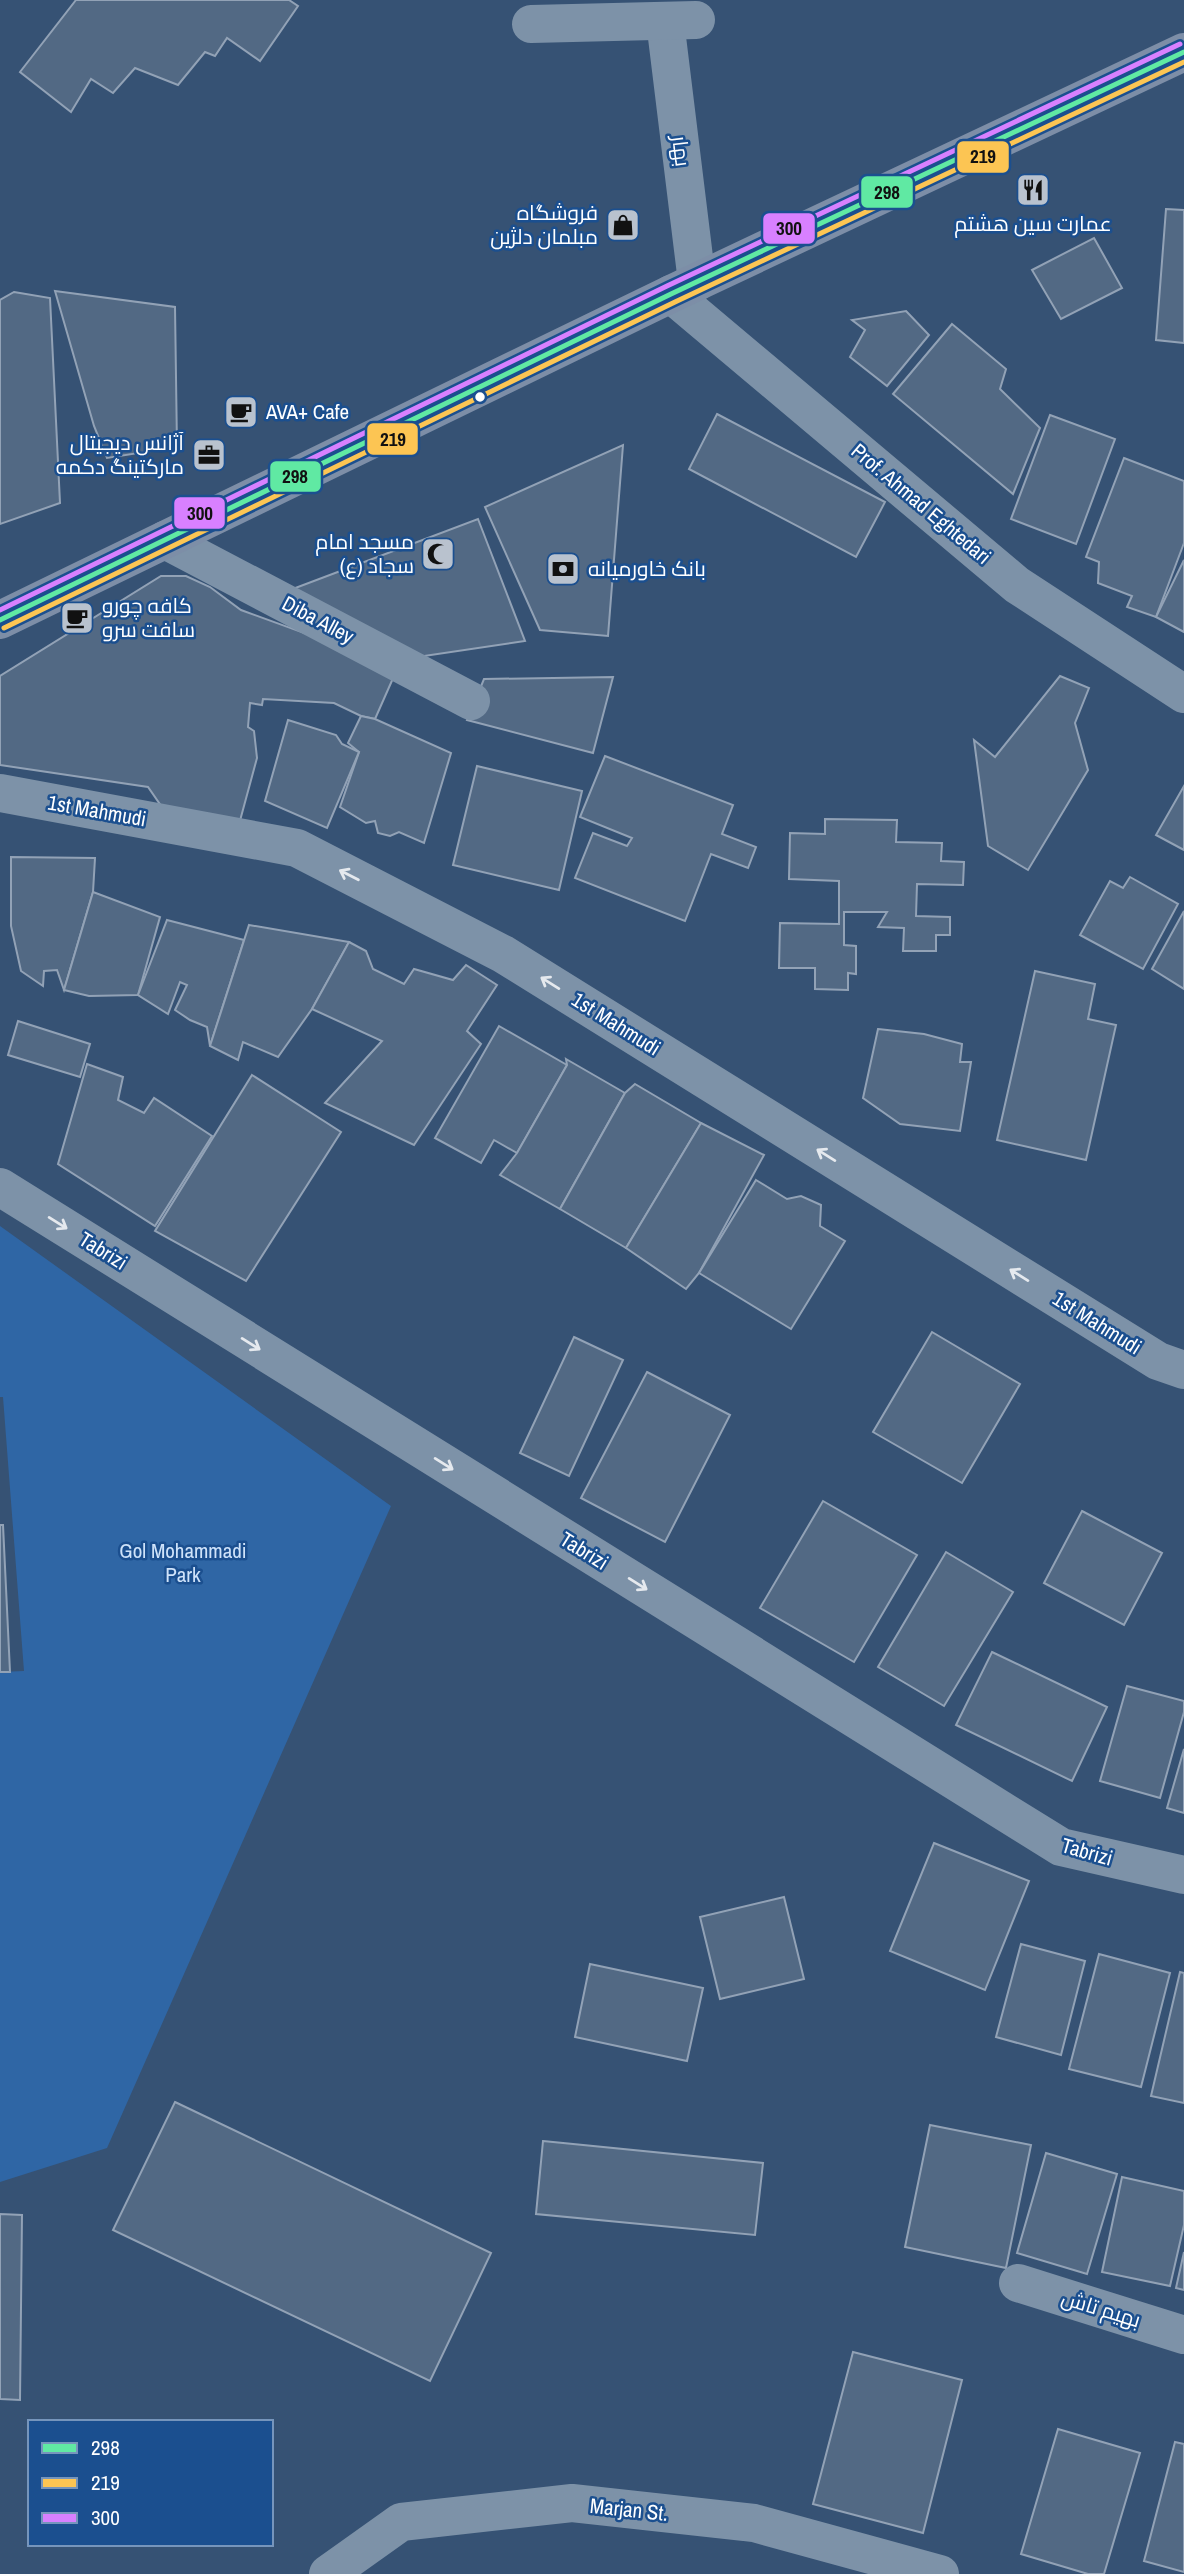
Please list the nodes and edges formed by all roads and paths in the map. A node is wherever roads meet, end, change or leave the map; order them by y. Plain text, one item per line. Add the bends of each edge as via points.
1 (531, 24) dead end
2 (1184, 52) edge
3 (684, 288) junction
4 (165, 540) junction
5 (0, 620) edge
6 (1184, 694) edge
7 (471, 701) dead end
8 (0, 793) edge
9 (0, 1187) edge
10 (1184, 1370) edge
11 (1184, 1875) edge
12 (1018, 2283) dead end
13 (1184, 2335) edge
14 (328, 2574) edge
15 (940, 2574) edge

1 - 3 street, بهار via 681,20
2 - 3 main road
3 - 4 main road
3 - 6 street, Prof. Ahmad Eghtedari via 1017,585
4 - 5 main road
4 - 7 street, Diba Alley
10 -> 8 street, 1st Mahmudi via 1158,1361 503,954 297,848
9 -> 11 street, Tabrizi via 1061,1847
12 - 13 street, بهیم تاش
14 - 15 street, Marjan St. via 401,2522 572,2503 754,2523

